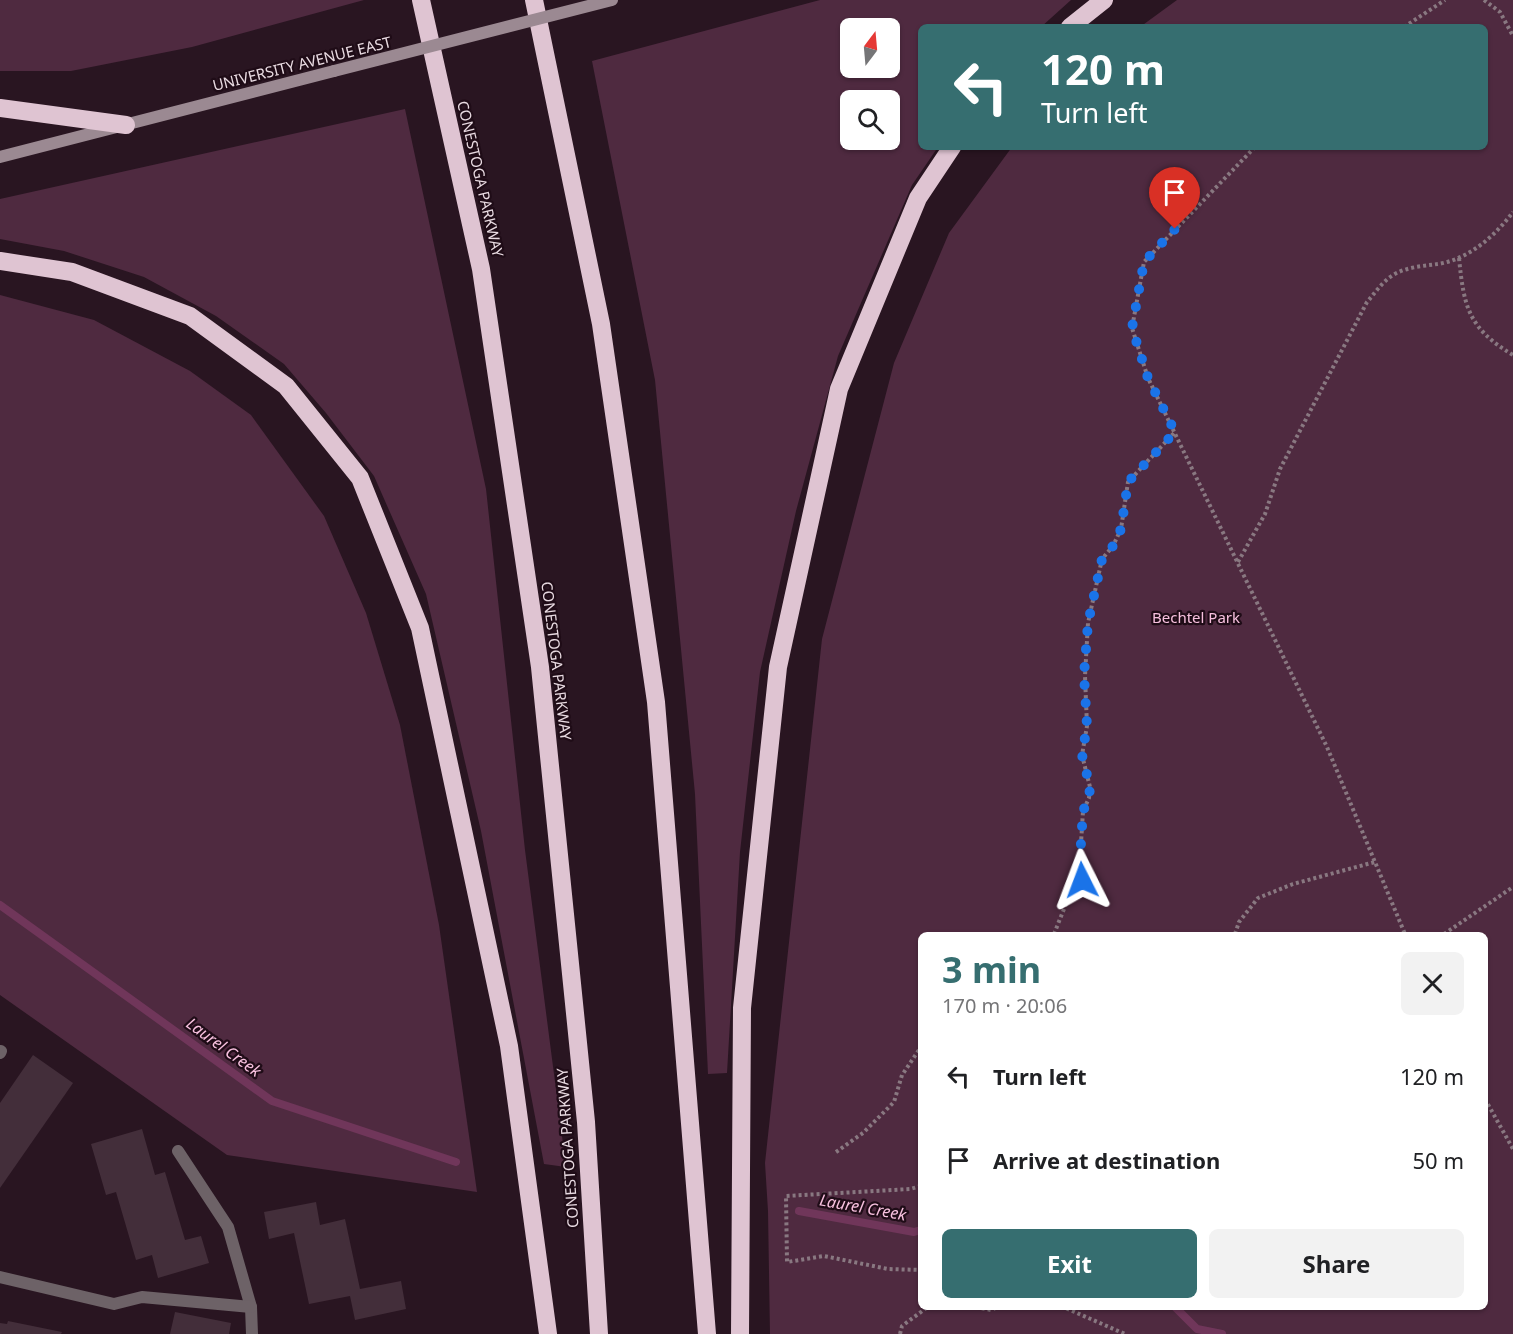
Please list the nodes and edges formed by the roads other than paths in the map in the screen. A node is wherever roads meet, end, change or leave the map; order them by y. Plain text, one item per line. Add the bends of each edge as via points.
1 (421, 0) edge
2 (534, 0) edge
3 (612, 0) edge
4 (1104, 0) edge
5 (1074, 24) edge
6 (0, 108) edge
7 (126, 125) junction
8 (950, 150) edge
9 (0, 157) edge
10 (0, 261) edge
11 (178, 1151) dead end
12 (0, 1277) edge
13 (251, 1307) junction
14 (252, 1334) edge
15 (548, 1334) edge
16 (599, 1334) edge
17 (707, 1334) edge
18 (740, 1334) edge

1 - 16 highway, CONESTOGA PARKWAY via 482,269 540,667 586,1122
2 - 17 highway via 601,324 656,702
3 - 7 main road, UNIVERSITY AVENUE EAST, bridge
4 - 5 highway
6 - 7 highway
7 - 9 main road, UNIVERSITY AVENUE EAST
8 - 18 highway via 918,198 839,389 778,667 742,1008
10 - 15 highway via 72,272 190,316 286,386 360,478 420,628 509,1046
11 - 13 lane via 228,1227
12 - 13 lane via 114,1304 141,1297
13 - 14 lane

